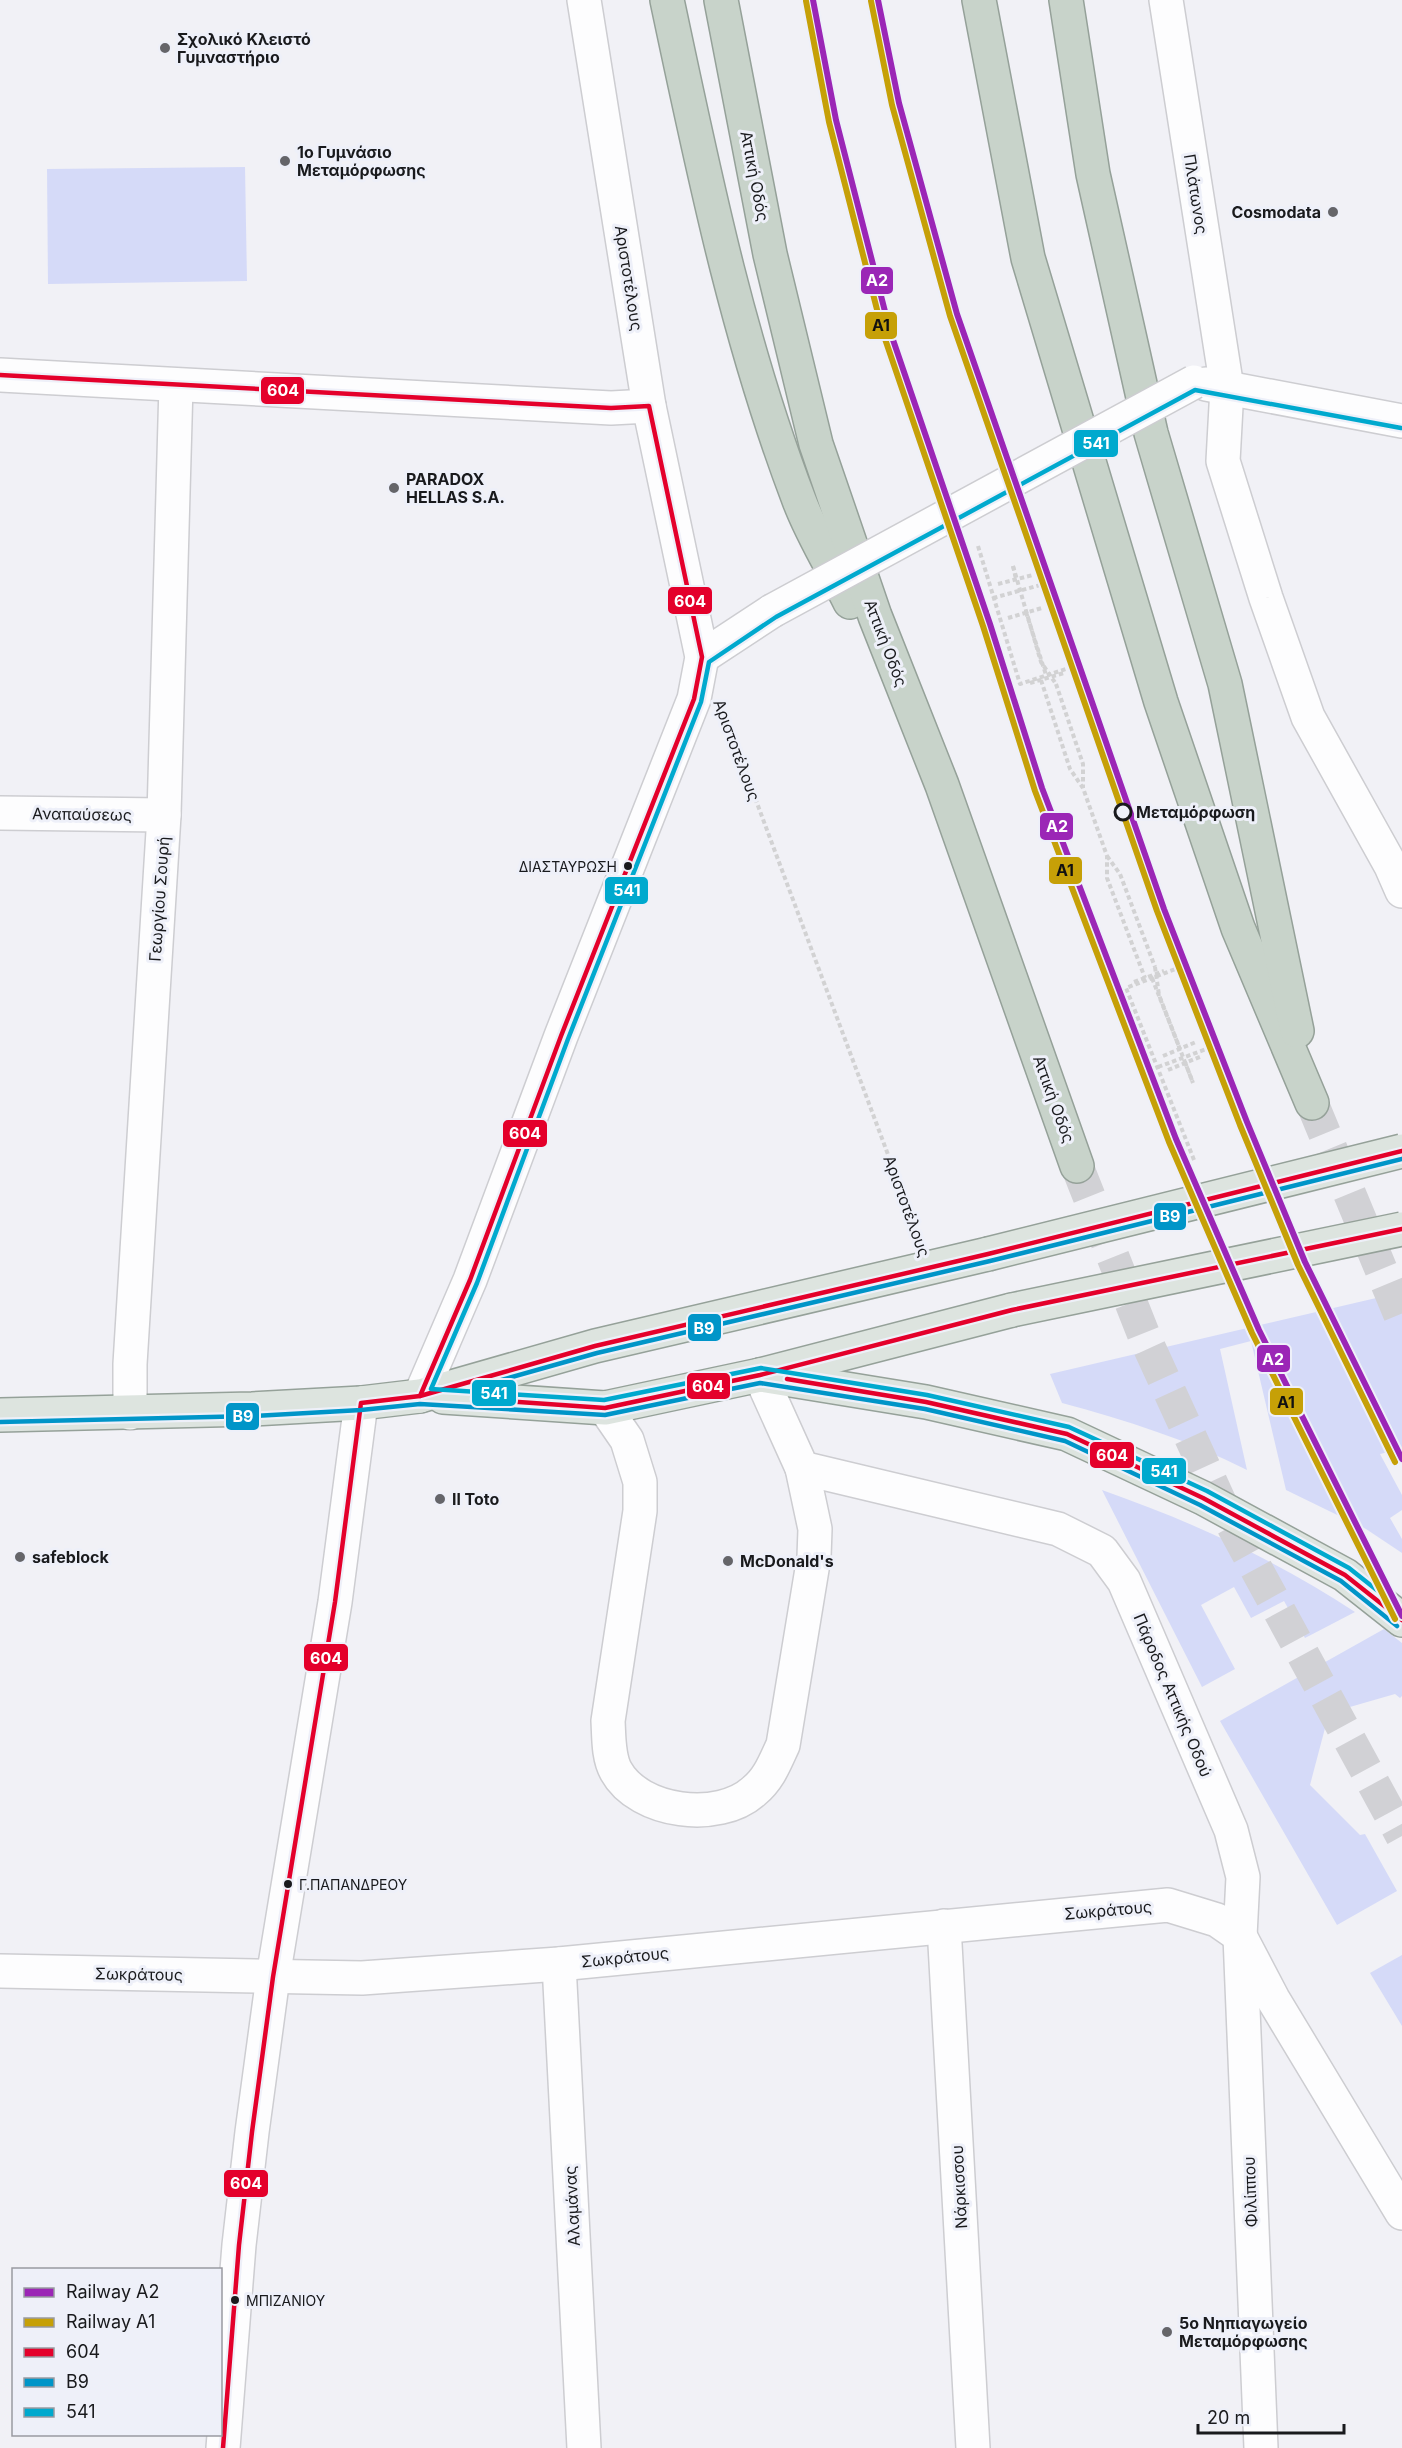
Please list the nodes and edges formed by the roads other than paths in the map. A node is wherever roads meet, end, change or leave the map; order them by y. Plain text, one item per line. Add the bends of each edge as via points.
1 (584, 0) edge
2 (667, 0) edge
3 (721, 0) edge
4 (979, 0) edge
5 (1066, 0) edge
6 (1166, 0) edge
7 (0, 375) edge
8 (176, 385) junction
9 (1227, 388) junction
10 (650, 406) junction
11 (1402, 422) edge
12 (702, 657) junction
13 (942, 785) junction
14 (0, 813) edge
15 (164, 814) junction
16 (1402, 891) edge
17 (1402, 1151) edge
18 (1077, 1166) tunnel mouth
19 (1402, 1229) edge
20 (760, 1375) junction
21 (420, 1396) junction
22 (361, 1403) junction
23 (604, 1408) junction
24 (130, 1413) junction
25 (0, 1415) edge
26 (802, 1468) junction
27 (1402, 1620) edge
28 (944, 1926) junction
29 (1240, 1936) junction
30 (560, 1964) junction
31 (0, 1971) edge
32 (0, 1976) edge
33 (273, 1977) junction
34 (1402, 2213) edge
35 (223, 2448) edge
36 (584, 2448) edge
37 (974, 2448) edge
38 (1261, 2448) edge

1 - 10 street, Αριστοτέλους
2 - 13 highway via 709,200 748,349 800,502
3 - 13 highway, Αττική Οδός via 770,254 816,444 875,616
4 - 5 highway via 1028,258 1161,702 1238,928 1312,1103 1225,684 1151,433 1093,174
6 - 9 street, Πλάτωνος
7 - 8 street
8 - 10 street via 611,408
8 - 15 street, Γεωργίου Σουρή
9 - 11 street
9 - 12 street, bridge via 1194,382 772,611
9 - 16 street, Πλάτωνος via 1223,461 1266,598 1308,717
10 - 12 street, Αριστοτέλους
12 - 21 street via 694,699 561,1035 470,1280
13 - 18 highway, Αττική Οδός
14 - 15 street, Αναπαύσεως
15 - 24 street, Γεωργίου Σουρή
17 - 21 main road, bridge via 595,1346
19 - 20 main road, bridge via 1012,1310
20 - 23 main road
20 - 26 street
20 - 27 main road via 926,1402 1067,1434 1203,1498 1345,1575
21 - 22 main road
21 - 23 main road
22 - 24 main road
22 - 33 street via 335,1602
23 - 26 street via 627,1440 640,1482 640,1511 608,1721 609,1746 615,1769 629,1789 651,1802 678,1808 732,1805 753,1792 771,1773 783,1745 814,1557 815,1529
24 - 25 main road
26 - 29 street, Πάροδος Αττικής Οδού via 1058,1529 1102,1551 1124,1581 1231,1830 1243,1877
28 - 29 street, Σωκράτους via 1168,1905 1217,1920
28 - 30 street, Σωκράτους
28 - 37 street, Νάρκισσου
29 - 34 street via 1278,2008
29 - 38 street, Φιλίππου
30 - 33 street, Σωκράτους via 362,1978
30 - 36 street, Αλαμάνας
31 - 32 street
31 - 33 street, Σωκράτους
33 - 35 street via 239,2245

